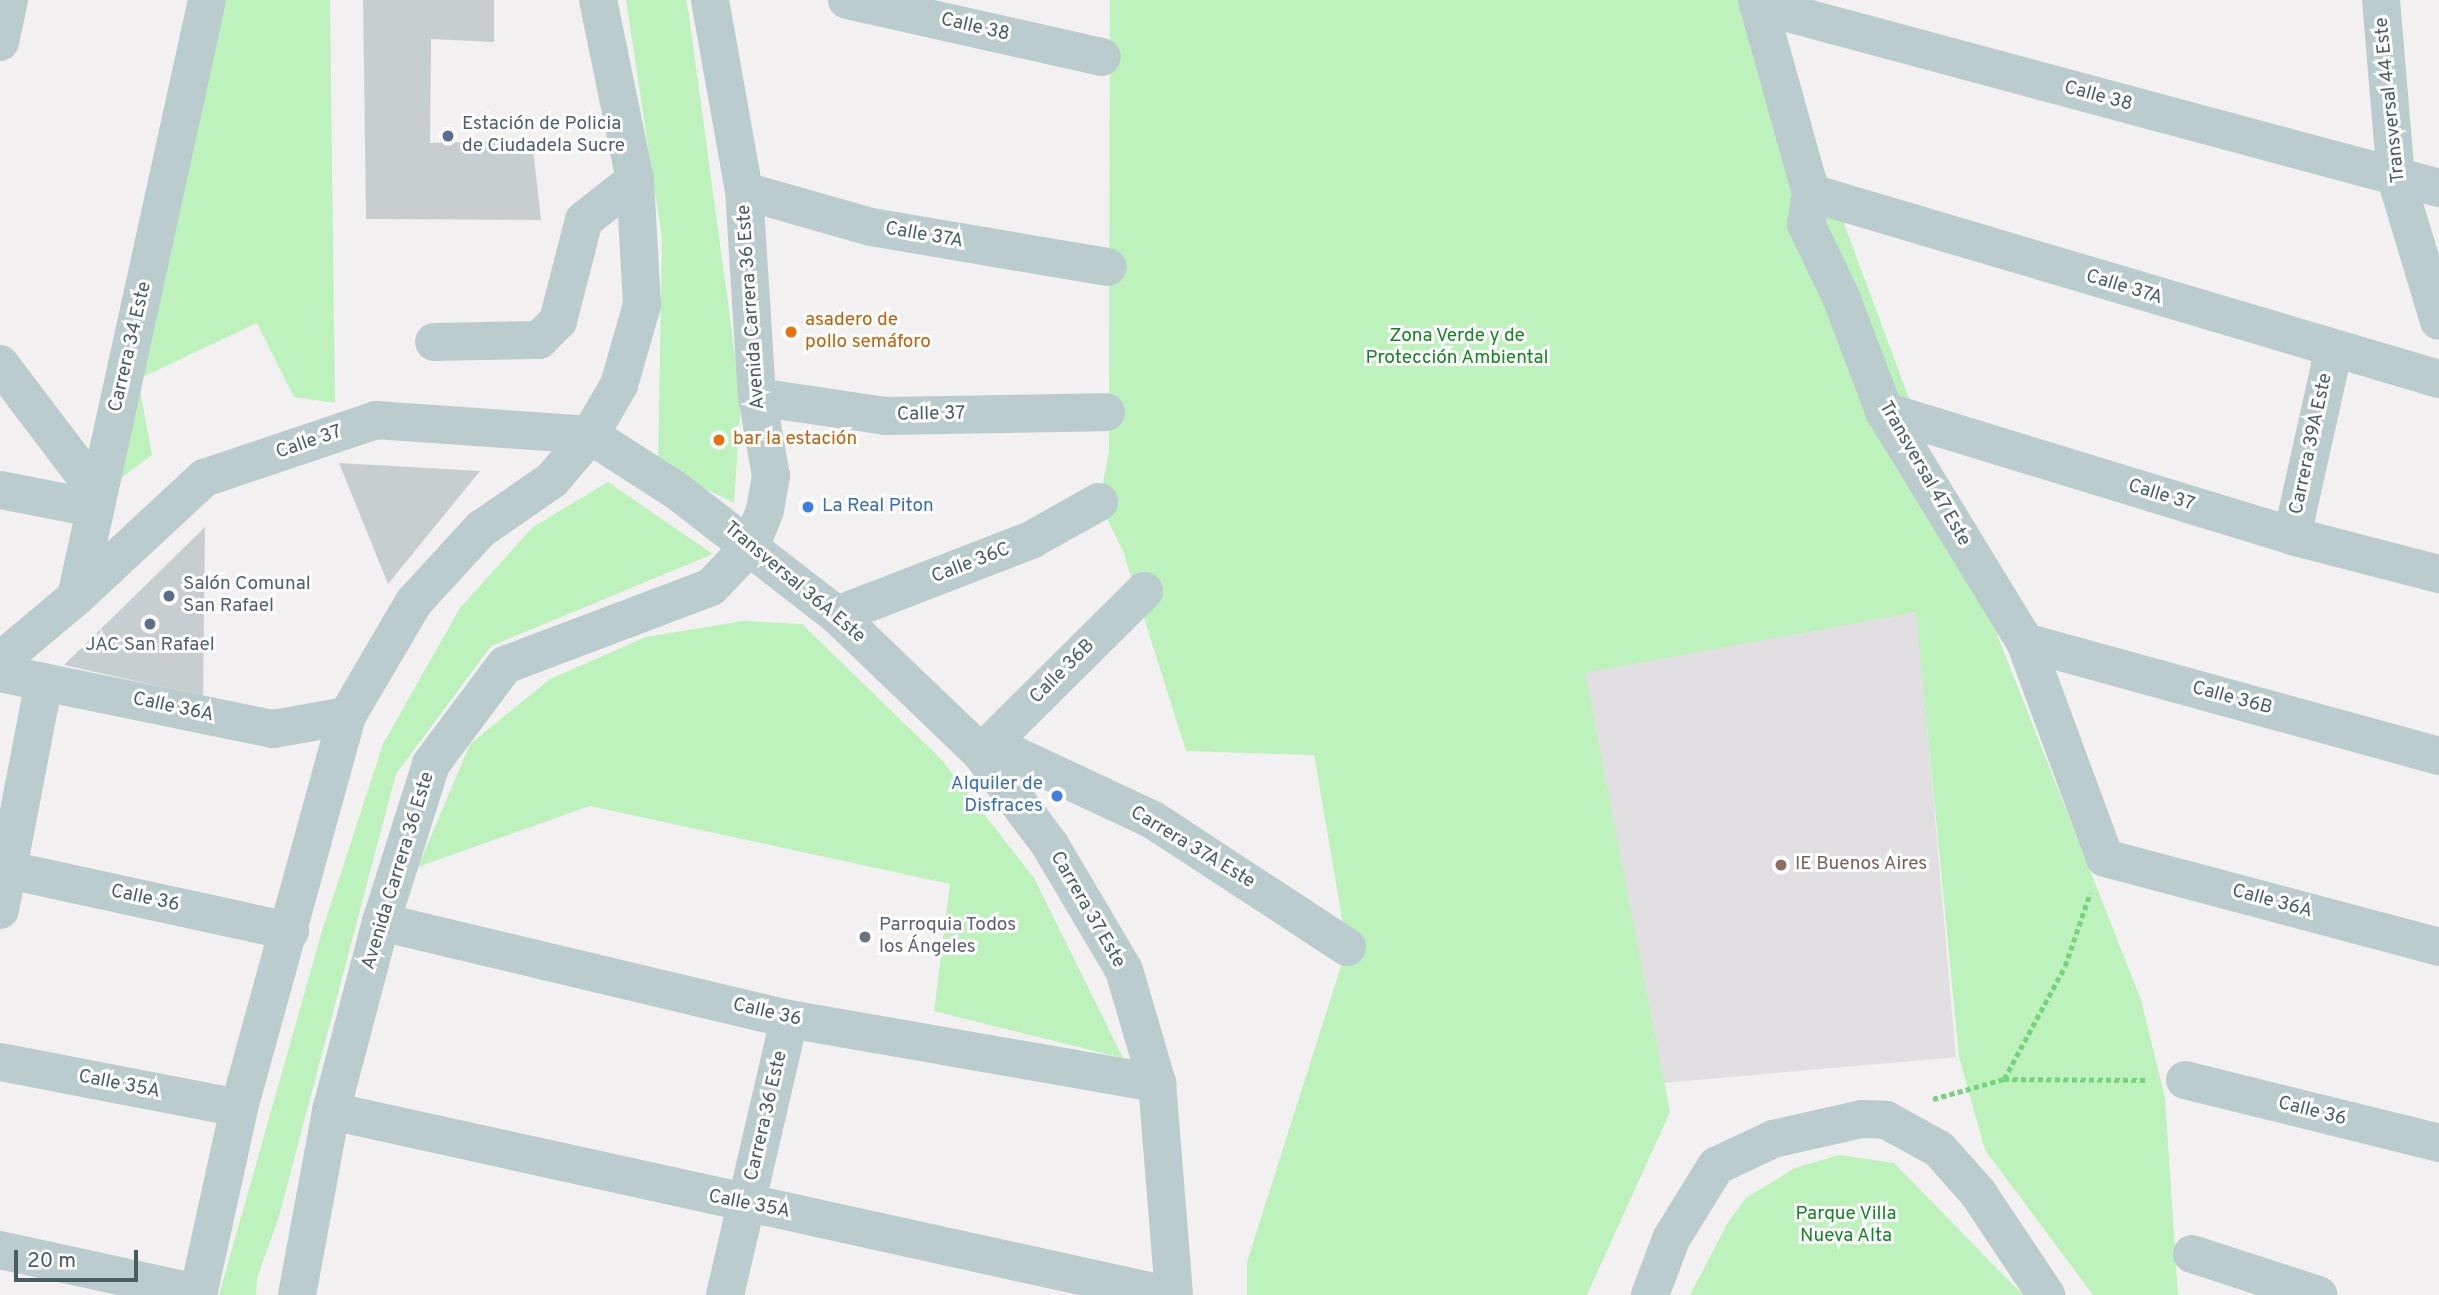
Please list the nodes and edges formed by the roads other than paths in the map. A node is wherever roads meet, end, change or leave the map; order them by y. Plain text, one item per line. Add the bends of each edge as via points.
1 (9, 0) edge
2 (207, 0) edge
3 (598, 0) edge
4 (710, 0) edge
5 (847, 0) edge
6 (2381, 0) edge
7 (1758, 3) edge
8 (0, 42) edge
9 (1102, 57) dead end
10 (2396, 178) junction
11 (635, 180) junction
12 (2439, 188) edge
13 (744, 191) junction
14 (1811, 193) junction
15 (1108, 267) dead end
16 (2439, 321) edge
17 (433, 342) dead end
18 (2333, 352) junction
19 (0, 364) edge
20 (2439, 379) edge
21 (757, 397) junction
22 (1884, 411) junction
23 (1106, 412) dead end
24 (590, 435) junction
25 (0, 490) edge
26 (95, 500) junction
27 (1099, 502) dead end
28 (2292, 536) junction
29 (751, 545) junction
30 (2439, 575) edge
31 (1144, 591) dead end
32 (76, 597) junction
33 (837, 615) junction
34 (2025, 642) junction
35 (0, 661) edge
36 (0, 673) edge
37 (44, 682) junction
38 (347, 716) junction
39 (986, 748) junction
40 (2439, 756) edge
41 (2105, 858) joint
42 (4, 869) edge
43 (0, 910) edge
44 (381, 922) junction
45 (290, 931) junction
46 (1347, 947) dead end
47 (2439, 947) edge
48 (789, 1019) junction
49 (0, 1062) edge
50 (2185, 1080) road end
51 (1157, 1083) junction
52 (239, 1108) junction
53 (331, 1111) junction
54 (2439, 1143) edge
55 (747, 1206) junction
56 (0, 1250) edge
57 (2192, 1254) dead end
58 (198, 1294) edge
59 (299, 1295) edge
60 (724, 1295) edge
61 (1167, 1295) edge
62 (1174, 1295) edge
63 (1650, 1295) edge
64 (2046, 1295) edge
65 (2318, 1295) edge

1 - 8 street
2 - 26 street, Carrera 34 Este via 170,183
3 - 11 street
4 - 13 street, Avenida Carrera 36 Este
5 - 9 street, Calle 38
6 - 10 street, Transversal 44 Este
7 - 10 street, Calle 38
7 - 14 street, Transversal 47 Este
10 - 12 street, Calle 38
10 - 16 street, Transversal 44 Este
11 - 17 street via 584,220 558,321 539,340
11 - 24 street via 642,305 619,385
13 - 15 street, Calle 37A via 871,228
13 - 21 street, Avenida Carrera 36 Este
14 - 18 street, Calle 37A
14 - 22 street, Transversal 47 Este via 1805,224 1841,297
18 - 20 street, Calle 37A
18 - 28 street, Carrera 39A Este
19 - 26 street
21 - 23 street, Calle 37 via 886,416
21 - 29 street, Avenida Carrera 36 Este via 771,475 765,510
22 - 28 street, Calle 37
22 - 34 street, Transversal 47 Este
24 - 29 street, Transversal 36A Este
24 - 32 street, Calle 37 via 376,420 204,478
24 - 38 street via 552,480 481,529 414,602
25 - 26 street
26 - 32 street, Carrera 34 Este
27 - 33 street, Calle 36C via 1031,540
28 - 30 street, Calle 37
29 - 33 street, Transversal 36A Este
29 - 44 street, Avenida Carrera 36 Este via 711,587 505,665 431,764
31 - 39 street, Calle 36B
32 - 35 street
33 - 39 street, Transversal 36A Este
34 - 40 street, Calle 36B
34 - 41 street, Transversal 47 Este
36 - 37 street, Calle 36A
37 - 38 street, Calle 36A via 273,729
37 - 42 street
38 - 45 street
39 - 46 street, Carrera 37A Este via 1153,820
39 - 51 street, Carrera 37 Este via 1124,970
41 - 47 street, Calle 36A
42 - 43 street
42 - 45 street, Calle 36
44 - 48 street, Calle 36
44 - 53 street, Avenida Carrera 36 Este
45 - 52 street
48 - 51 street, Calle 36
48 - 55 street, Carrera 36 Este
49 - 52 street, Calle 35A
50 - 54 street, Calle 36
51 - 62 street, Carrera 37 Este
52 - 58 street
53 - 55 street, Calle 35A
53 - 59 street, Avenida Carrera 36 Este
55 - 60 street, Carrera 36 Este
55 - 61 street, Calle 35A via 825,1218
56 - 58 street
57 - 65 street
63 - 64 street via 1671,1239 1716,1166 1773,1139 1862,1119 1920,1117

